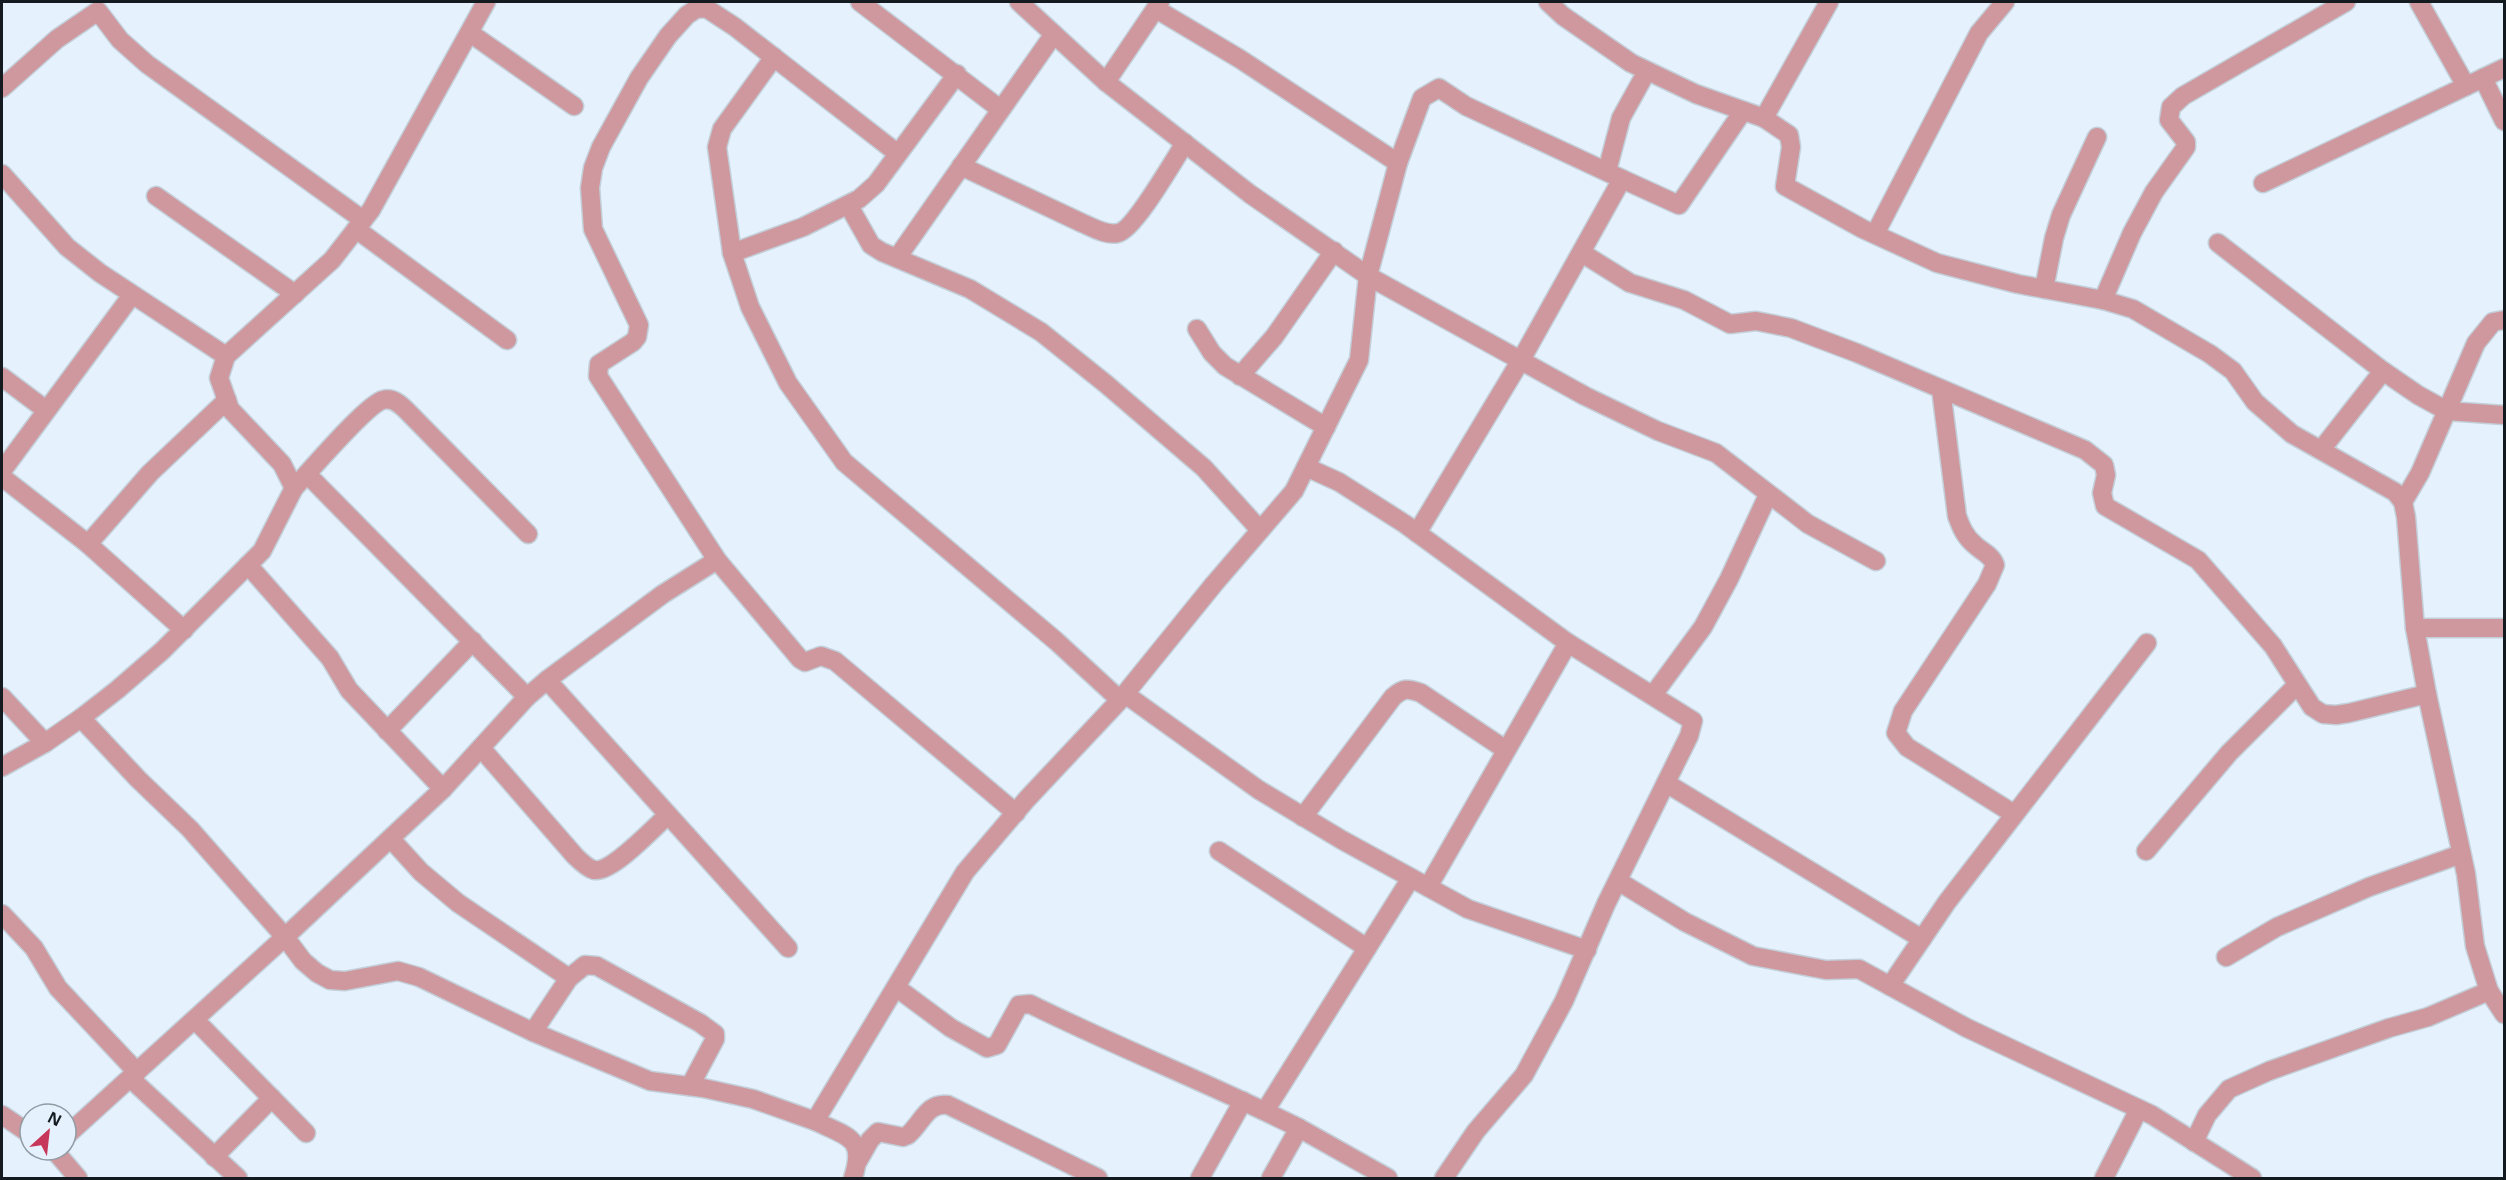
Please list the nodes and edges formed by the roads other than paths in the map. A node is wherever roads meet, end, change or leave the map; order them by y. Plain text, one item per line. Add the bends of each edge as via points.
1 (486, 2) edge
2 (860, 2) edge
3 (1020, 2) edge
4 (1548, 2) edge
5 (1829, 2) edge
6 (2005, 2) edge
7 (2346, 2) edge
8 (2419, 2) edge
9 (1158, 5) edge
10 (103, 6) edge
11 (2317, 9) edge
12 (470, 33) junction
13 (1054, 34) junction
14 (774, 57) junction
15 (2505, 68) edge
16 (1647, 71) junction
17 (957, 74) junction
18 (2482, 78) junction
19 (1106, 82) junction
20 (2466, 86) junction
21 (2, 88) edge
22 (574, 106) dead end
23 (1000, 109) junction
24 (1743, 111) junction
25 (1764, 118) junction
26 (2505, 121) edge
27 (2097, 137) dead end
28 (1185, 143) junction
29 (897, 153) junction
30 (1398, 163) junction
31 (961, 166) junction
32 (2, 174) edge
33 (1614, 175) junction
34 (2263, 183) dead end
35 (156, 196) dead end
36 (849, 206) junction
37 (359, 225) junction
38 (1875, 234) junction
39 (2218, 243) dead end
40 (1334, 251) junction
41 (1582, 253) junction
42 (732, 254) junction
43 (897, 258) junction
44 (1368, 276) junction
45 (2044, 289) junction
46 (132, 294) junction
47 (295, 294) junction
48 (2103, 300) junction
49 (2505, 320) edge
50 (1197, 329) dead end
51 (507, 340) dead end
52 (226, 356) junction
53 (1521, 360) junction
54 (2384, 370) junction
55 (2, 376) edge
56 (1240, 376) junction
57 (1941, 389) junction
58 (227, 400) junction
59 (46, 410) junction
60 (2446, 411) junction
61 (2505, 416) edge
62 (1326, 427) junction
63 (2321, 450) junction
64 (1306, 467) junction
65 (2, 471) edge
66 (307, 474) junction
67 (2, 477) edge
68 (294, 488) junction
69 (1768, 495) junction
70 (2403, 502) junction
71 (1260, 530) junction
72 (1417, 533) junction
73 (528, 534) dead end
74 (88, 544) junction
75 (717, 560) junction
76 (1876, 561) dead end
77 (248, 565) junction
78 (2415, 628) junction
79 (2505, 628) edge
80 (184, 630) junction
81 (473, 641) junction
82 (1568, 643) junction
83 (2147, 643) dead end
84 (547, 680) junction
85 (2297, 685) junction
86 (2427, 694) junction
87 (1653, 696) junction
88 (2, 697) edge
89 (527, 697) junction
90 (1122, 697) junction
91 (81, 718) junction
92 (387, 731) junction
93 (45, 743) junction
94 (481, 748) junction
95 (1506, 750) junction
96 (2, 767) edge
97 (1666, 783) junction
98 (443, 789) junction
99 (1016, 813) junction
100 (2014, 814) junction
101 (667, 816) junction
102 (1303, 817) junction
103 (391, 839) junction
104 (1219, 851) dead end
105 (2146, 851) dead end
106 (2461, 854) junction
107 (1411, 878) junction
108 (1618, 882) junction
109 (1428, 887) junction
110 (2, 914) edge
111 (285, 937) junction
112 (1922, 939) junction
113 (788, 948) dead end
114 (1367, 948) junction
115 (1587, 950) junction
116 (2226, 957) dead end
117 (569, 978) junction
118 (1890, 986) junction
119 (897, 988) junction
120 (2489, 991) junction
121 (2505, 1014) edge
122 (195, 1020) junction
123 (533, 1032) junction
124 (133, 1075) junction
125 (690, 1086) junction
126 (272, 1098) junction
127 (1243, 1101) junction
128 (2139, 1109) junction
129 (1266, 1112) junction
130 (2, 1115) edge
131 (815, 1121) junction
132 (78, 1125) edge
133 (18, 1126) edge
134 (1299, 1128) junction
135 (306, 1133) dead end
136 (2194, 1142) junction
137 (214, 1157) junction
138 (64, 1162) edge
139 (856, 1170) edge
140 (233, 1177) edge
141 (78, 1179) edge
142 (1098, 1179) edge
143 (1200, 1179) edge
144 (1271, 1179) edge
145 (1388, 1179) edge
146 (1444, 1179) edge
147 (2104, 1179) edge
148 (2252, 1179) edge

1 - 12 street
2 - 17 street
3 - 13 street
4 - 16 street
5 - 25 street
6 - 38 street via 1979,33
7 - 11 street
8 - 20 street
9 - 19 street
9 - 30 street
10 - 21 street via 57,39
10 - 37 street via 120,40 147,64
11 - 48 street via 2170,107 2169,120 2186,147 2132,233
12 - 22 street
12 - 37 street
13 - 19 street
13 - 23 street
14 - 29 street
14 - 42 street via 722,129 717,147
14 - 75 street via 706,8 687,15 639,78 601,147 590,188 592,229 639,325 633,342 599,364 598,376
15 - 18 street
16 - 24 street
16 - 33 street via 1621,118
17 - 23 street
17 - 29 street
18 - 20 street
18 - 26 street
19 - 28 street
20 - 34 street
23 - 31 street
24 - 25 street
24 - 33 street via 1679,205
25 - 38 street via 1789,135 1785,186
27 - 45 street via 2061,214
28 - 31 street via 1144,206 1128,227 1118,233 1082,224
28 - 40 street via 1250,194
29 - 36 street via 876,184
30 - 33 street via 1422,98 1439,88 1466,106
30 - 44 street
31 - 43 street
32 - 46 street via 67,248
33 - 41 street
35 - 47 street
36 - 42 street
36 - 43 street via 871,245
37 - 47 street via 332,260
37 - 51 street
38 - 45 street via 1937,263
39 - 54 street
40 - 44 street
40 - 56 street via 1274,337
41 - 53 street
41 - 57 street via 1630,283 1684,300 1730,324 1756,321 1791,328
42 - 90 street via 750,307 788,383 844,462
43 - 71 street via 970,289 1041,332 1204,468
44 - 53 street
44 - 62 street via 1359,360
45 - 48 street
46 - 52 street
46 - 59 street
47 - 52 street
48 - 63 street via 2133,309 2210,354 2233,371 2255,402 2292,434
49 - 60 street via 2493,322 2476,343
50 - 56 street via 1212,352
52 - 58 street via 219,378
53 - 69 street via 1658,431 1716,453
53 - 72 street
54 - 60 street
54 - 63 street
55 - 59 street
56 - 62 street
57 - 85 street via 2097,458 2106,475 2102,494 2105,506 2198,560 2273,645
57 - 100 street via 1957,516 1964,533 1995,565 1903,711 1896,733 1907,747
58 - 68 street via 230,409 282,464
58 - 74 street via 150,472
59 - 65 street
60 - 61 street
60 - 70 street
62 - 64 street
63 - 70 street via 2395,492
64 - 71 street via 1294,491
64 - 72 street via 1339,482
66 - 68 street
66 - 73 street via 375,404 389,400 407,411
66 - 81 street
67 - 74 street
68 - 77 street via 262,551
69 - 76 street via 1808,524
69 - 87 street via 1703,627
70 - 78 street
71 - 90 street
72 - 82 street
74 - 80 street
75 - 84 street via 663,594
75 - 99 street via 800,659 805,662 821,656 835,661
77 - 80 street
77 - 92 street via 330,658 350,690
78 - 79 street
78 - 86 street
80 - 91 street
81 - 89 street
81 - 92 street
82 - 87 street
82 - 95 street
83 - 100 street
84 - 89 street
84 - 101 street
85 - 86 street via 2312,707 2323,714 2336,715
85 - 105 street via 2229,753
86 - 106 street
87 - 97 street via 1692,721 1689,736
88 - 93 street
89 - 94 street
90 - 99 street
90 - 102 street
91 - 93 street
91 - 111 street via 190,829
92 - 98 street
93 - 96 street
94 - 98 street
94 - 101 street via 575,856 593,870 615,863
95 - 102 street via 1421,693 1409,688 1401,690
95 - 109 street
97 - 108 street
97 - 112 street
98 - 103 street
99 - 119 street via 965,872
100 - 112 street
101 - 113 street
102 - 107 street
103 - 111 street
103 - 117 street via 421,872 458,903
104 - 114 street
106 - 116 street via 2369,887 2288,923
106 - 120 street via 2475,946
107 - 109 street
107 - 114 street
108 - 115 street
108 - 118 street via 1753,956 1826,970 1859,969
109 - 115 street via 1468,909
110 - 124 street via 34,948 58,988
111 - 122 street
111 - 123 street via 303,961 330,980 398,971 419,977
112 - 118 street
114 - 129 street
115 - 146 street via 1524,1076 1476,1131
117 - 123 street
117 - 125 street via 585,965 597,966 710,1029 715,1039
118 - 128 street via 1967,1028
119 - 127 street via 951,1029 987,1048 997,1045 1019,1005 1030,1004
119 - 131 street
120 - 121 street
120 - 136 street via 2229,1089 2207,1115
122 - 124 street
122 - 126 street
123 - 125 street via 650,1081
124 - 132 street
124 - 137 street
125 - 131 street via 753,1099
126 - 135 street
126 - 137 street
127 - 129 street
127 - 143 street
128 - 136 street
128 - 147 street
129 - 134 street
130 - 133 street
131 - 139 street via 850,1139 857,1147
134 - 144 street
134 - 145 street
136 - 148 street
137 - 140 street
138 - 141 street
139 - 142 street via 878,1132 908,1135 929,1109 941,1104

